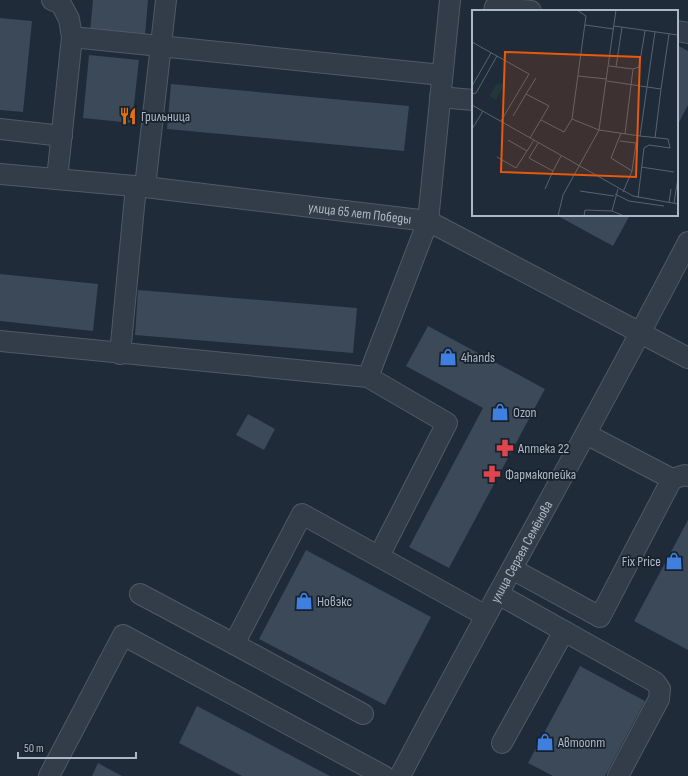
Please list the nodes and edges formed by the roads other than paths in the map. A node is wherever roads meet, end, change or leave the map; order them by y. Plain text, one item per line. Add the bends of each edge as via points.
1 (52, 0) edge
2 (166, 0) edge
3 (450, 0) edge
4 (494, 10) edge
5 (522, 10) edge
6 (678, 30) edge
7 (688, 34) edge
8 (72, 37) junction
9 (161, 46) junction
10 (442, 75) junction
11 (440, 97) junction
12 (472, 100) edge
13 (0, 129) edge
14 (62, 136) junction
15 (0, 174) edge
16 (57, 179) junction
17 (140, 187) junction
18 (428, 221) junction
19 (688, 242) edge
20 (640, 334) junction
21 (0, 341) edge
22 (120, 354) junction
23 (688, 358) edge
24 (368, 377) junction
25 (586, 434) junction
26 (680, 478) edge
27 (379, 556) junction
28 (512, 568) junction
29 (140, 594) dead end
30 (498, 594) junction
31 (486, 616) junction
32 (600, 617) junction
33 (564, 631) junction
34 (585, 643) junction
35 (234, 644) junction
36 (363, 714) dead end
37 (502, 743) dead end
38 (49, 776) edge
39 (384, 776) edge
40 (400, 776) edge
41 (618, 776) edge

1 - 8 street via 61,4 69,19
2 - 9 street
3 - 10 street
4 - 5 street via 495,7
6 - 7 street
8 - 9 street
8 - 14 street
9 - 10 street
9 - 17 street
10 - 11 street
11 - 12 street
11 - 18 street
13 - 14 street
14 - 16 street
15 - 16 street, улица 65 лет Победы
16 - 17 street, улица 65 лет Победы
17 - 18 street, улица 65 лет Победы
17 - 22 street
18 - 20 street, улица 65 лет Победы
18 - 24 street
19 - 20 street, улица Сергея Семёнова
20 - 23 street, улица 65 лет Победы
20 - 25 street, улица Сергея Семёнова
21 - 22 street
22 - 24 street
24 - 27 street via 447,423
25 - 26 street
25 - 28 street, улица Сергея Семёнова
26 - 32 street
27 - 31 street
27 - 35 street via 302,514
28 - 30 street, улица Сергея Семёнова
28 - 32 street
29 - 35 street
30 - 31 street, улица Сергея Семёнова
30 - 33 street
31 - 40 street, улица Сергея Семёнова
32 - 34 street
33 - 34 street
33 - 37 street
34 - 41 street via 655,682 660,688 659,699
35 - 36 street
38 - 39 street via 123,635

